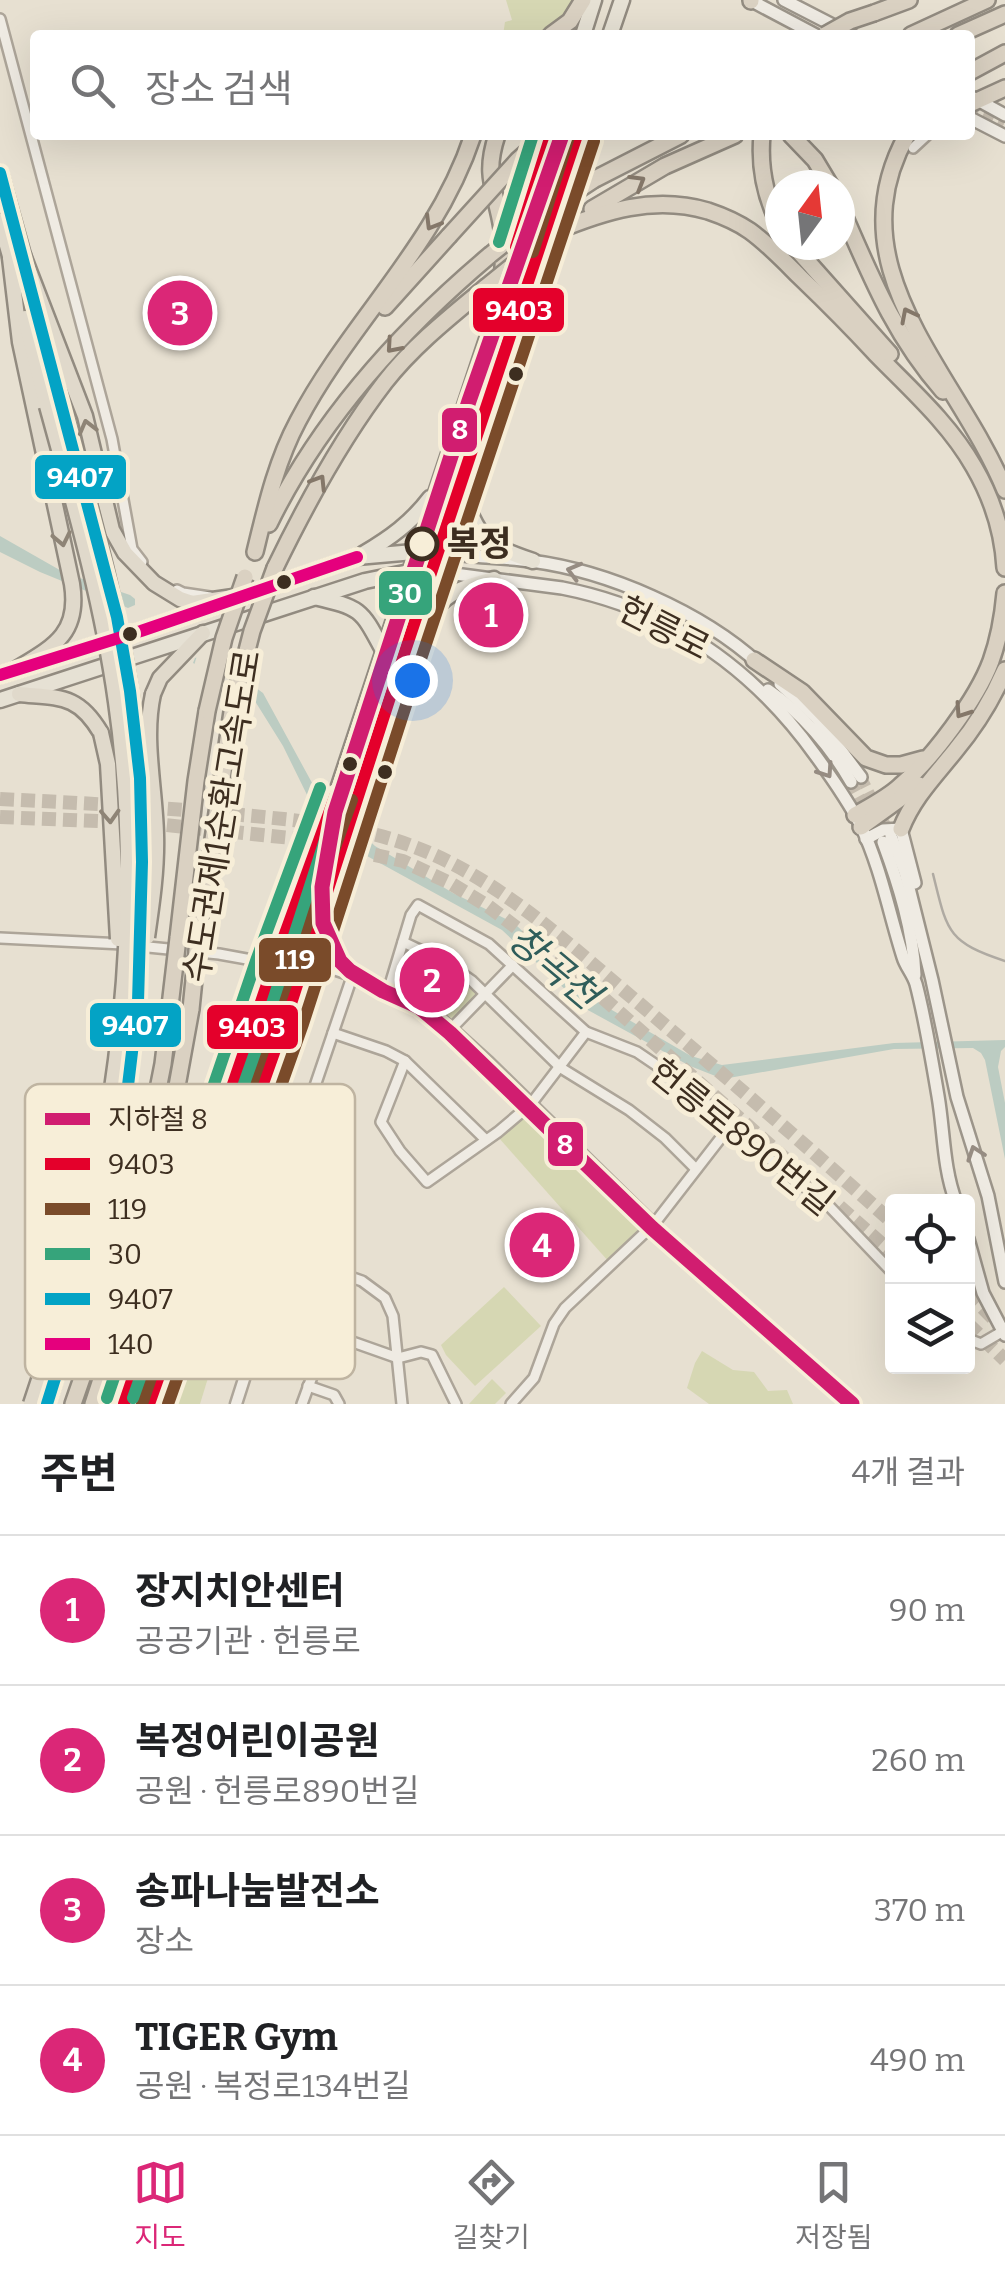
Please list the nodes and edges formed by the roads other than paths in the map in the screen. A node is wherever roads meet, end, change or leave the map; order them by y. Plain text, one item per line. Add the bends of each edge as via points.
1 (583, 0) edge
2 (594, 0) edge
3 (622, 0) edge
4 (751, 0) edge
5 (784, 0) edge
6 (908, 0) edge
7 (987, 0) edge
8 (1005, 14) edge
9 (0, 20) edge
10 (558, 30) edge
11 (585, 30) edge
12 (612, 30) edge
13 (807, 30) edge
14 (834, 30) edge
15 (842, 30) edge
16 (921, 30) edge
17 (969, 30) edge
18 (1005, 52) edge
19 (975, 69) edge
20 (1005, 90) edge
21 (975, 99) edge
22 (975, 101) edge
23 (1005, 112) edge
24 (975, 121) edge
25 (30, 132) edge
26 (1005, 136) edge
27 (32, 140) edge
28 (471, 140) edge
29 (496, 140) edge
30 (543, 140) edge
31 (547, 140) edge
32 (575, 140) edge
33 (671, 140) edge
34 (723, 140) edge
35 (762, 140) edge
36 (797, 140) edge
37 (910, 141) edge
38 (821, 170) edge
39 (0, 172) edge
40 (765, 189) edge
41 (0, 220) edge
42 (554, 232) junction
43 (855, 244) edge
44 (17, 256) junction
45 (806, 260) edge
46 (496, 310) junction
47 (342, 354) junction
48 (48, 406) junction
49 (974, 430) junction
50 (965, 452) junction
51 (440, 485) junction
52 (461, 489) junction
53 (1005, 490) edge
54 (418, 550) junction
55 (256, 552) junction
56 (440, 552) junction
57 (357, 557) junction
58 (533, 561) junction
59 (1005, 568) edge
60 (410, 571) junction
61 (432, 571) junction
62 (494, 578) junction
63 (1005, 593) edge
64 (247, 595) junction
65 (314, 597) junction
66 (223, 599) junction
67 (202, 633) junction
68 (409, 639) junction
69 (384, 652) junction
70 (754, 660) junction
71 (16, 670) junction
72 (1005, 670) edge
73 (740, 671) junction
74 (0, 675) edge
75 (19, 694) junction
76 (0, 700) edge
77 (932, 764) junction
78 (861, 827) junction
79 (892, 836) junction
80 (318, 922) junction
81 (4, 938) edge
82 (403, 942) junction
83 (274, 964) junction
84 (513, 965) junction
85 (332, 969) junction
86 (352, 974) junction
87 (915, 980) junction
88 (296, 984) junction
89 (389, 988) junction
90 (486, 995) junction
91 (130, 1001) junction
92 (452, 1029) junction
93 (586, 1032) junction
94 (333, 1034) junction
95 (405, 1061) junction
96 (561, 1068) junction
97 (113, 1084) edge
98 (127, 1084) edge
99 (159, 1084) edge
100 (177, 1084) edge
101 (233, 1084) edge
102 (261, 1084) edge
103 (316, 1084) edge
104 (530, 1104) junction
105 (730, 1126) junction
106 (486, 1140) junction
107 (696, 1168) junction
108 (954, 1194) edge
109 (654, 1224) junction
110 (975, 1262) edge
111 (885, 1265) edge
112 (355, 1279) edge
113 (1005, 1282) edge
114 (1004, 1332) edge
115 (355, 1343) edge
116 (975, 1343) edge
117 (398, 1358) junction
118 (39, 1379) edge
119 (56, 1379) edge
120 (82, 1379) edge
121 (101, 1379) edge
122 (133, 1379) edge
123 (159, 1379) edge
124 (244, 1379) edge
125 (311, 1379) edge
126 (308, 1386) junction
127 (31, 1404) edge
128 (48, 1404) edge
129 (73, 1404) edge
130 (93, 1404) edge
131 (124, 1404) edge
132 (150, 1404) edge
133 (236, 1404) edge
134 (302, 1404) edge
135 (340, 1404) edge
136 (402, 1404) edge
137 (456, 1404) edge
138 (510, 1404) edge

1 - 10 highway
2 - 11 main road
3 - 12 main road
4 - 13 main road
5 - 15 main road
6 - 14 highway, bridge
7 - 16 highway
8 - 17 highway
9 - 25 street
18 - 19 highway
20 - 21 highway
20 - 23 main road
22 - 23 main road
24 - 26 main road
27 - 66 street via 112,439 132,549 152,575 183,593
28 -> 47 highway via 434,221
29 - 46 highway via 490,174 503,235
30 - 47 highway, bridge
31 - 46 main road
32 - 52 main road
33 -> 55 highway, 수도권제1순환고속도로, bridge via 537,217 405,333 354,390 286,487
42 -> 34 highway, 수도권제1순환고속도로
35 - 40 highway
36 - 38 highway
49 -> 37 highway via 905,310 888,264 885,202 896,157
39 - 44 highway
41 - 44 highway
42 - 50 highway via 628,206 701,209 738,223 772,248
100 -> 42 highway, 수도권제1순환고속도로, bridge via 233,705 275,568 309,499 386,381
43 - 49 highway via 917,359
44 - 48 highway
66 -> 44 highway via 180,599 154,584 125,553 112,530 85,416
45 - 50 highway via 933,403
46 - 51 main road
47 - 55 highway via 289,438
48 -> 71 highway via 73,616 52,648
48 - 91 highway, bridge via 100,606 116,702
49 - 53 highway
50 - 59 highway via 989,500
51 - 54 main road
51 - 57 main road via 400,532
52 - 56 main road
52 - 58 main road via 485,538
54 - 56 main road, 헌릉로
54 - 57 main road, 헌릉로
54 - 60 main road
55 - 99 highway, 수도권제1순환고속도로, bridge via 224,638 208,711
56 - 58 main road, 헌릉로
56 - 61 main road
57 - 64 main road, 헌릉로
70 -> 58 main road, 헌릉로 via 661,601
60 - 61 main road, 헌릉로
60 - 65 main road, 헌릉로
60 - 69 main road
61 - 62 main road, 헌릉로
61 - 68 main road
62 - 68 main road via 448,595
62 - 73 main road, 헌릉로 via 622,604 684,633
63 -> 77 highway via 985,675
64 - 66 highway
64 - 71 main road, 헌릉로
65 - 67 main road, 헌릉로
65 - 69 main road via 362,614
67 - 75 main road, 헌릉로
67 - 91 highway, bridge via 153,694 152,901
68 - 80 main road, bridge
69 - 83 main road, bridge
70 - 73 main road, 헌릉로 via 816,717 856,780 776,695
70 - 77 highway via 802,692 866,758 886,765
71 - 74 main road, 헌릉로
72 - 77 highway via 966,737
73 -> 78 main road, 헌릉로 via 791,721
75 - 76 main road, 헌릉로
75 -> 91 highway, bridge via 66,698 102,733
77 - 78 highway via 886,797
77 - 79 highway
78 - 79 main road
78 - 87 main road, 헌릉로
79 - 87 main road
113 -> 79 main road via 988,1196 951,1073 930,942
80 - 85 street
80 - 88 main road
81 - 83 street via 142,946
82 - 84 street, 헌릉로890번길 via 418,905
82 - 89 street, 헌릉로890번길
82 - 90 street via 445,962
83 - 101 main road
84 - 90 street
84 - 93 street, 헌릉로890번길
85 - 86 street
85 - 88 street
86 - 89 street
86 - 94 street
87 - 108 main road, 헌릉로
88 - 102 main road
89 - 92 street via 426,1005
90 - 92 street
90 - 96 street
91 - 97 highway, bridge
91 - 98 highway, bridge
92 - 104 street
93 - 96 street
93 - 105 street, 헌릉로890번길 via 636,1052
94 - 95 street
94 - 103 street
95 - 106 street
95 - 106 street via 381,1122 427,1182
96 - 104 street
96 - 107 street via 629,1110
104 - 106 street
104 - 109 street
105 - 107 street
105 - 111 street, 헌릉로890번길 via 829,1206
107 - 109 street
109 - 138 street via 565,1308 534,1378
110 - 114 main road
112 - 117 street via 385,1298
114 - 116 street
115 - 117 street
117 - 136 street
117 - 137 street via 432,1355
118 - 127 highway, bridge
119 - 128 highway, bridge
120 - 129 highway, 수도권제1순환고속도로, bridge
130 -> 121 highway, 수도권제1순환고속도로, bridge
122 - 131 main road
123 - 132 main road
124 - 133 street
125 - 126 street
126 - 134 street
126 - 135 street

